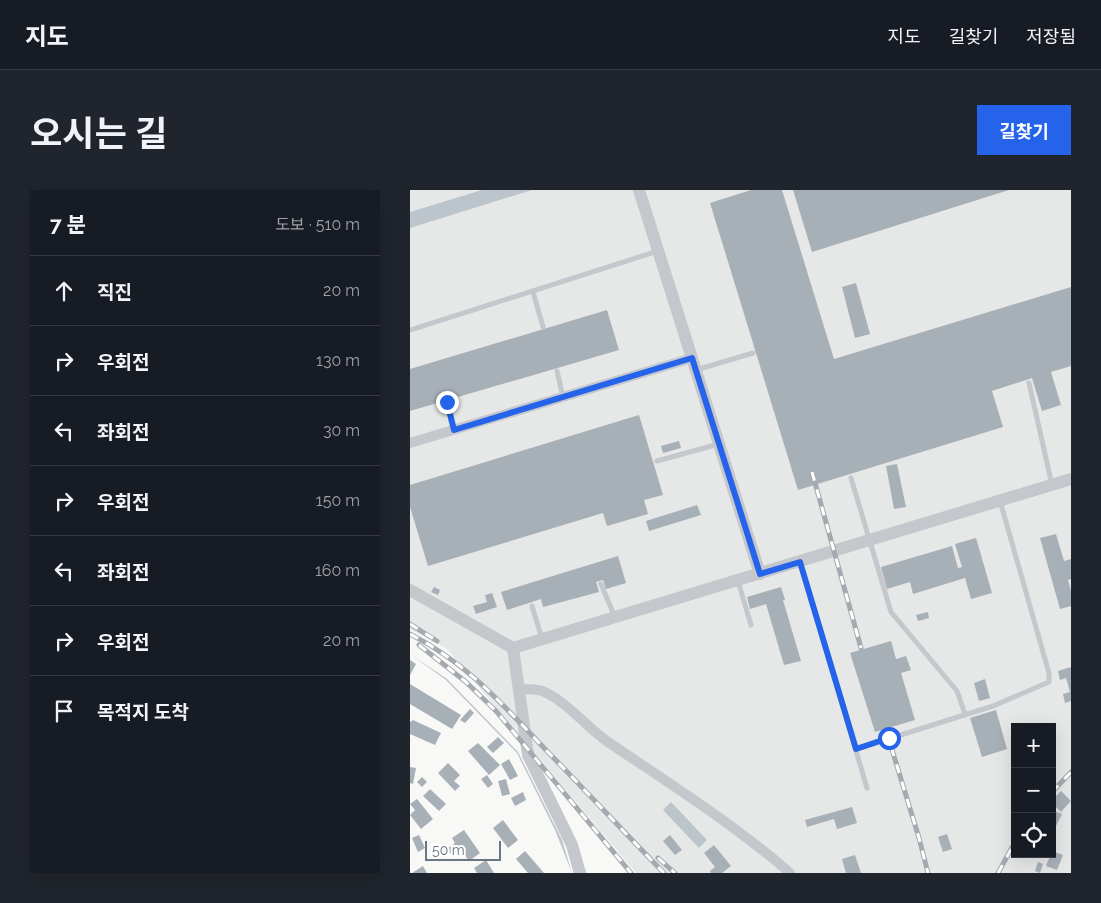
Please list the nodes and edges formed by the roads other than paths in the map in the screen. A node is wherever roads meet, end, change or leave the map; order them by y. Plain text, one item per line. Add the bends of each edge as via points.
1 (639, 190) edge
2 (658, 250) junction
3 (533, 292) junction
4 (543, 327) dead end
5 (410, 330) edge
6 (753, 353) dead end
7 (694, 364) junction
8 (556, 371) dead end
9 (1029, 383) dead end
10 (563, 397) junction
11 (447, 402) dead end
12 (454, 430) junction
13 (410, 443) edge
14 (719, 443) junction
15 (657, 461) dead end
16 (851, 478) dead end
17 (1071, 479) edge
18 (1052, 485) junction
19 (1000, 501) junction
20 (871, 540) junction
21 (800, 562) junction
22 (760, 574) junction
23 (738, 581) junction
24 (601, 584) dead end
25 (410, 590) edge
26 (532, 606) dead end
27 (616, 618) junction
28 (751, 625) dead end
29 (542, 640) junction
30 (513, 648) junction
31 (519, 689) junction
32 (965, 714) junction
33 (856, 749) junction
34 (868, 788) dead end
35 (580, 873) edge
36 (790, 873) edge

1 - 2 street
2 - 3 lane
2 - 7 street
3 - 4 lane
3 - 5 lane
6 - 7 lane
7 - 10 street
7 - 14 street
8 - 10 lane
9 - 18 lane
10 - 12 street
11 - 12 lane
12 - 13 street
14 - 15 lane
14 - 22 street
16 - 20 lane
17 - 18 street
18 - 19 street
19 - 20 street
19 - 32 lane via 1049,682
20 - 21 street
20 - 32 lane via 891,612 957,691
21 - 22 street
21 - 33 lane
22 - 23 street
23 - 27 street
23 - 28 lane
24 - 27 lane
25 - 30 street
26 - 29 lane
27 - 29 street
29 - 30 street
30 - 31 street
31 - 35 street via 528,755 572,844
31 - 36 street via 542,691 607,741 759,847
32 - 33 lane
33 - 34 lane

